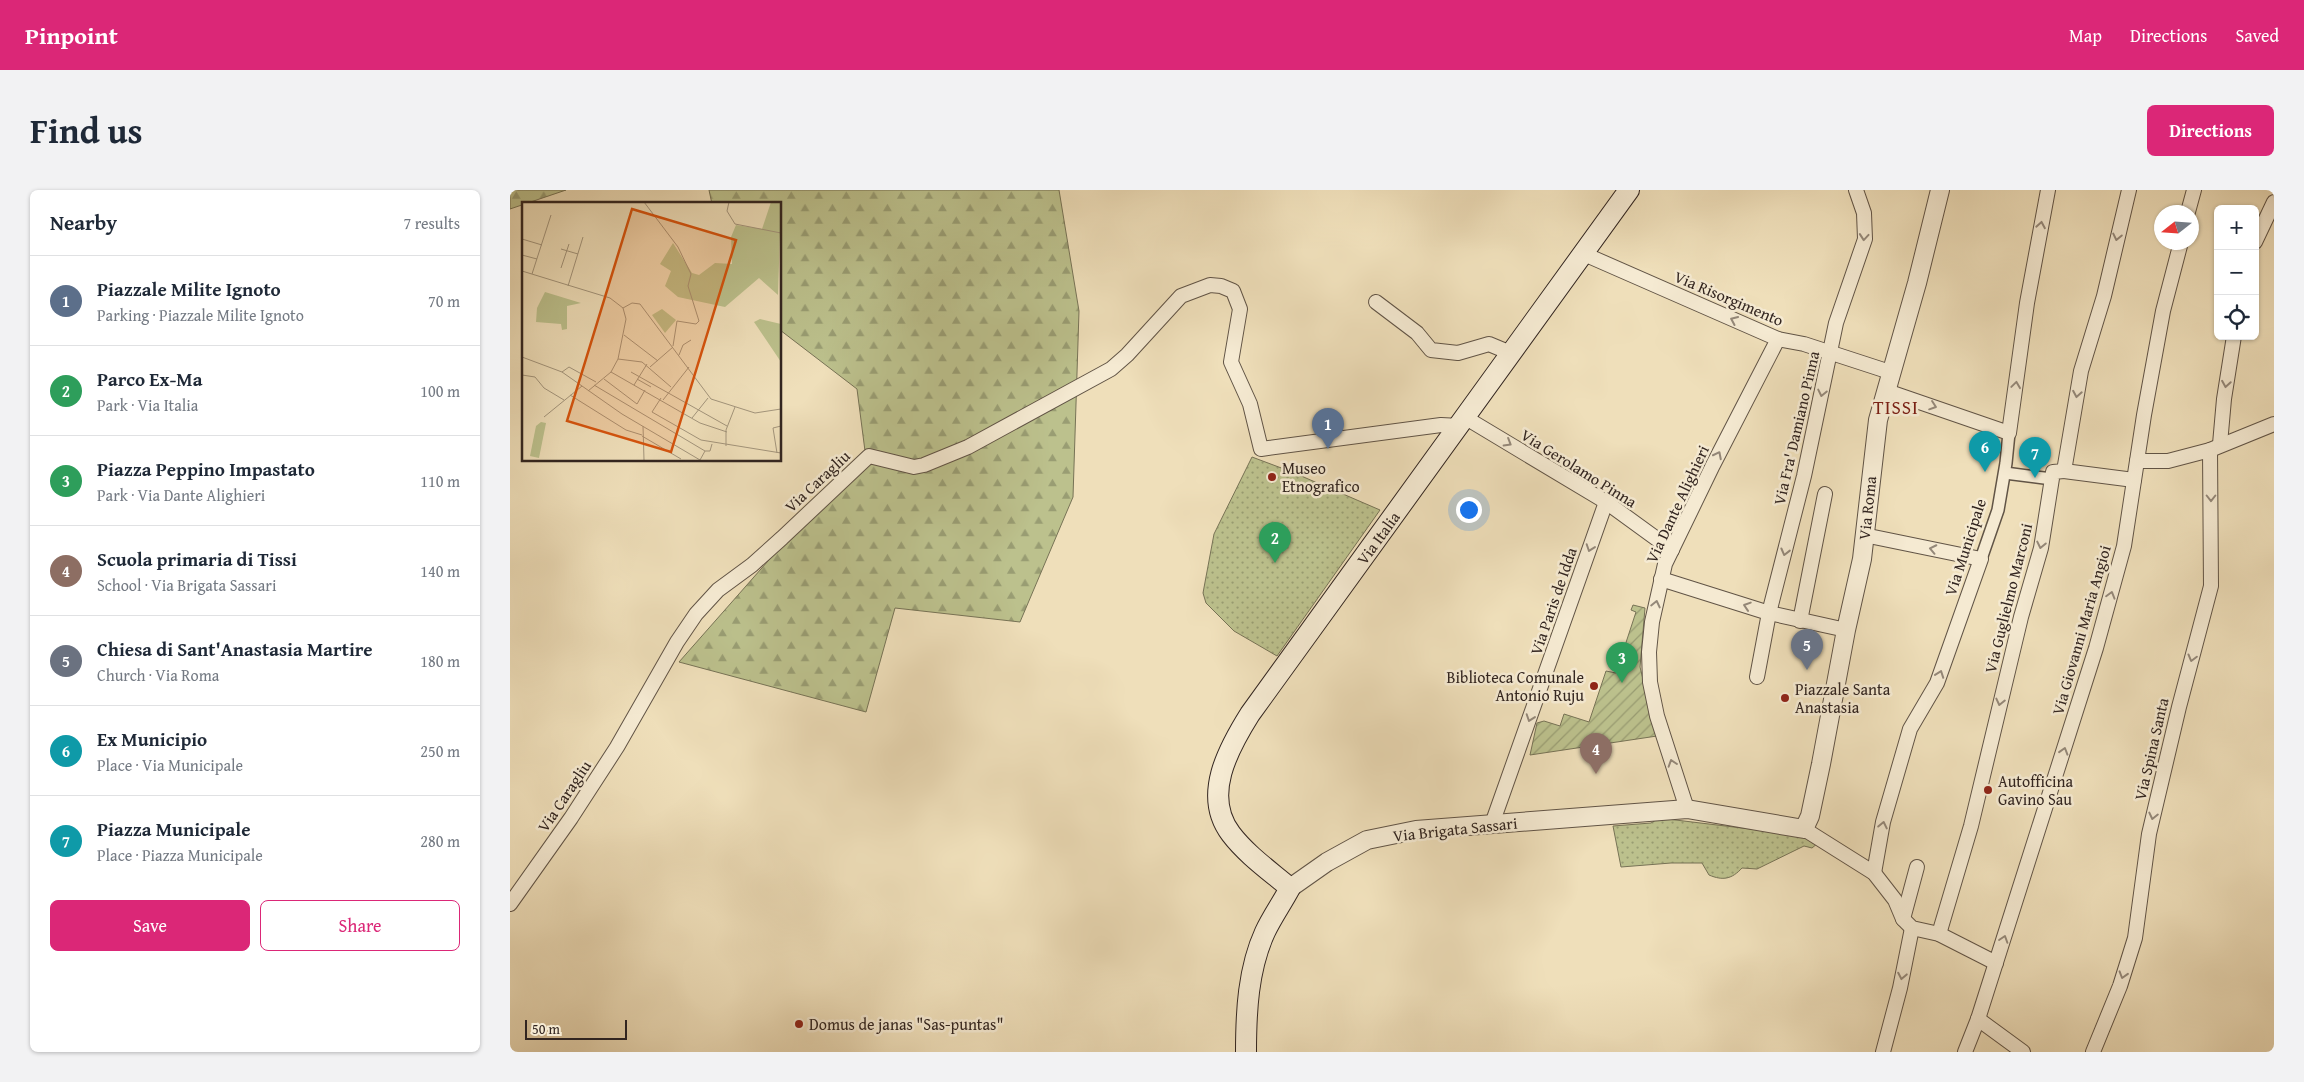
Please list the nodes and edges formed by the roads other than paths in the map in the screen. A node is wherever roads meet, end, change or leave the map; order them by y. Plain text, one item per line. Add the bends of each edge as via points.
1 (1629, 190) edge
2 (1856, 190) edge
3 (1940, 190) edge
4 (2048, 190) edge
5 (2129, 190) edge
6 (2194, 190) edge
7 (2274, 202) edge
8 (2190, 205) edge
9 (2259, 234) edge
10 (2178, 250) edge
11 (1584, 254) junction
12 (1376, 302) dead end
13 (1778, 339) junction
14 (2233, 340) edge
15 (1831, 352) junction
16 (1512, 354) junction
17 (1893, 373) junction
18 (1887, 391) junction
19 (1463, 422) junction
20 (2274, 424) edge
21 (2009, 433) junction
22 (2215, 447) junction
23 (2137, 461) junction
24 (2005, 473) junction
25 (2058, 475) junction
26 (2134, 480) junction
27 (1825, 494) dead end
28 (1606, 502) junction
29 (1864, 535) junction
30 (1672, 550) junction
31 (1981, 559) junction
32 (1662, 579) junction
33 (1769, 613) junction
34 (1800, 621) junction
35 (1846, 630) junction
36 (1757, 677) dead end
37 (1688, 809) junction
38 (1492, 824) junction
39 (1804, 829) junction
40 (1917, 867) dead end
41 (1874, 873) junction
42 (1290, 888) junction
43 (510, 904) edge
44 (1907, 924) junction
45 (1939, 934) junction
46 (1996, 963) junction
47 (1978, 1019) junction
48 (1246, 1052) edge
49 (1883, 1052) edge
50 (1965, 1052) edge
51 (2023, 1052) edge
52 (2093, 1052) edge

1 - 11 main road, Via Italia
2 -> 15 street, Via Fra' Damiano Pinna via 1864,213 1865,240 1836,323
3 - 17 street, Via Roma
21 -> 4 street, Via Municipale via 2027,303
5 -> 25 street, Via Guglielmo Marconi via 2104,296 2081,371
6 - 8 street
7 - 9 street
10 - 23 street, Via Giovanni Maria Angioi via 2163,311
13 -> 11 street, Via Risorgimento
11 - 16 main road, Via Italia
12 - 16 street via 1417,333 1431,350 1458,353 1489,344
13 - 15 street, Via Risorgimento
30 -> 13 street, Via Dante Alighieri
14 -> 22 street, Via Spina Santa
15 - 17 street, Via Risorgimento
15 -> 33 street, Via Fra' Damiano Pinna
16 - 19 main road, Via Italia
17 - 18 street, Via Roma
18 -> 21 street
18 - 29 street, Via Roma via 1878,420
19 -> 28 street, Via Gerolamo Pinna
19 - 42 main road, Via Italia via 1232,742 1217,795 1220,816 1242,846
19 - 43 street, Via Caragliu via 1261,450 1250,404 1231,362 1240,309 1238,298 1234,291 1210,285 1181,296 1110,369 968,446 914,468 869,456 752,565 718,590 676,642 592,786
20 - 22 street
21 - 24 street, Via Municipale
22 - 23 street via 2168,460
22 -> 52 street, Via Spina Santa via 2211,586 2149,834 2135,938 2120,986
23 - 26 street, Via Giovanni Maria Angioi
24 - 25 street
24 - 31 street, Via Municipale via 1998,510
25 - 26 street
25 -> 45 street, Via Guglielmo Marconi via 1971,826
46 -> 26 street, Via Giovanni Maria Angioi via 2096,648 2124,546
27 - 34 street
28 - 30 street, Via Gerolamo Pinna
28 -> 38 street, Via Paris de Idda
31 -> 29 street
29 - 35 street, Via Roma via 1862,559
30 - 32 street, Via Dante Alighieri
41 -> 31 street, Via Municipale via 1883,822 1910,729 1937,683
33 -> 32 street
37 -> 32 street, Via Dante Alighieri via 1657,716 1650,682 1651,629
33 - 34 street
33 - 36 street, Via Fra' Damiano Pinna
34 - 35 street
35 - 39 street, Via Roma via 1821,764 1810,816
37 - 38 street, Via Brigata Sassari
37 - 39 street, Via Brigata Sassari
38 - 42 street, Via Brigata Sassari via 1416,830 1367,840
39 - 41 street
40 - 44 street
41 - 44 street
42 - 48 main road, Via Brigata Sassari via 1265,932 1252,972 1246,1014
44 - 45 street
44 -> 49 street via 1900,988
45 - 46 street
46 - 47 street, Via Giovanni Maria Angioi
47 - 50 street, Via Giovanni Maria Angioi
47 - 51 street

